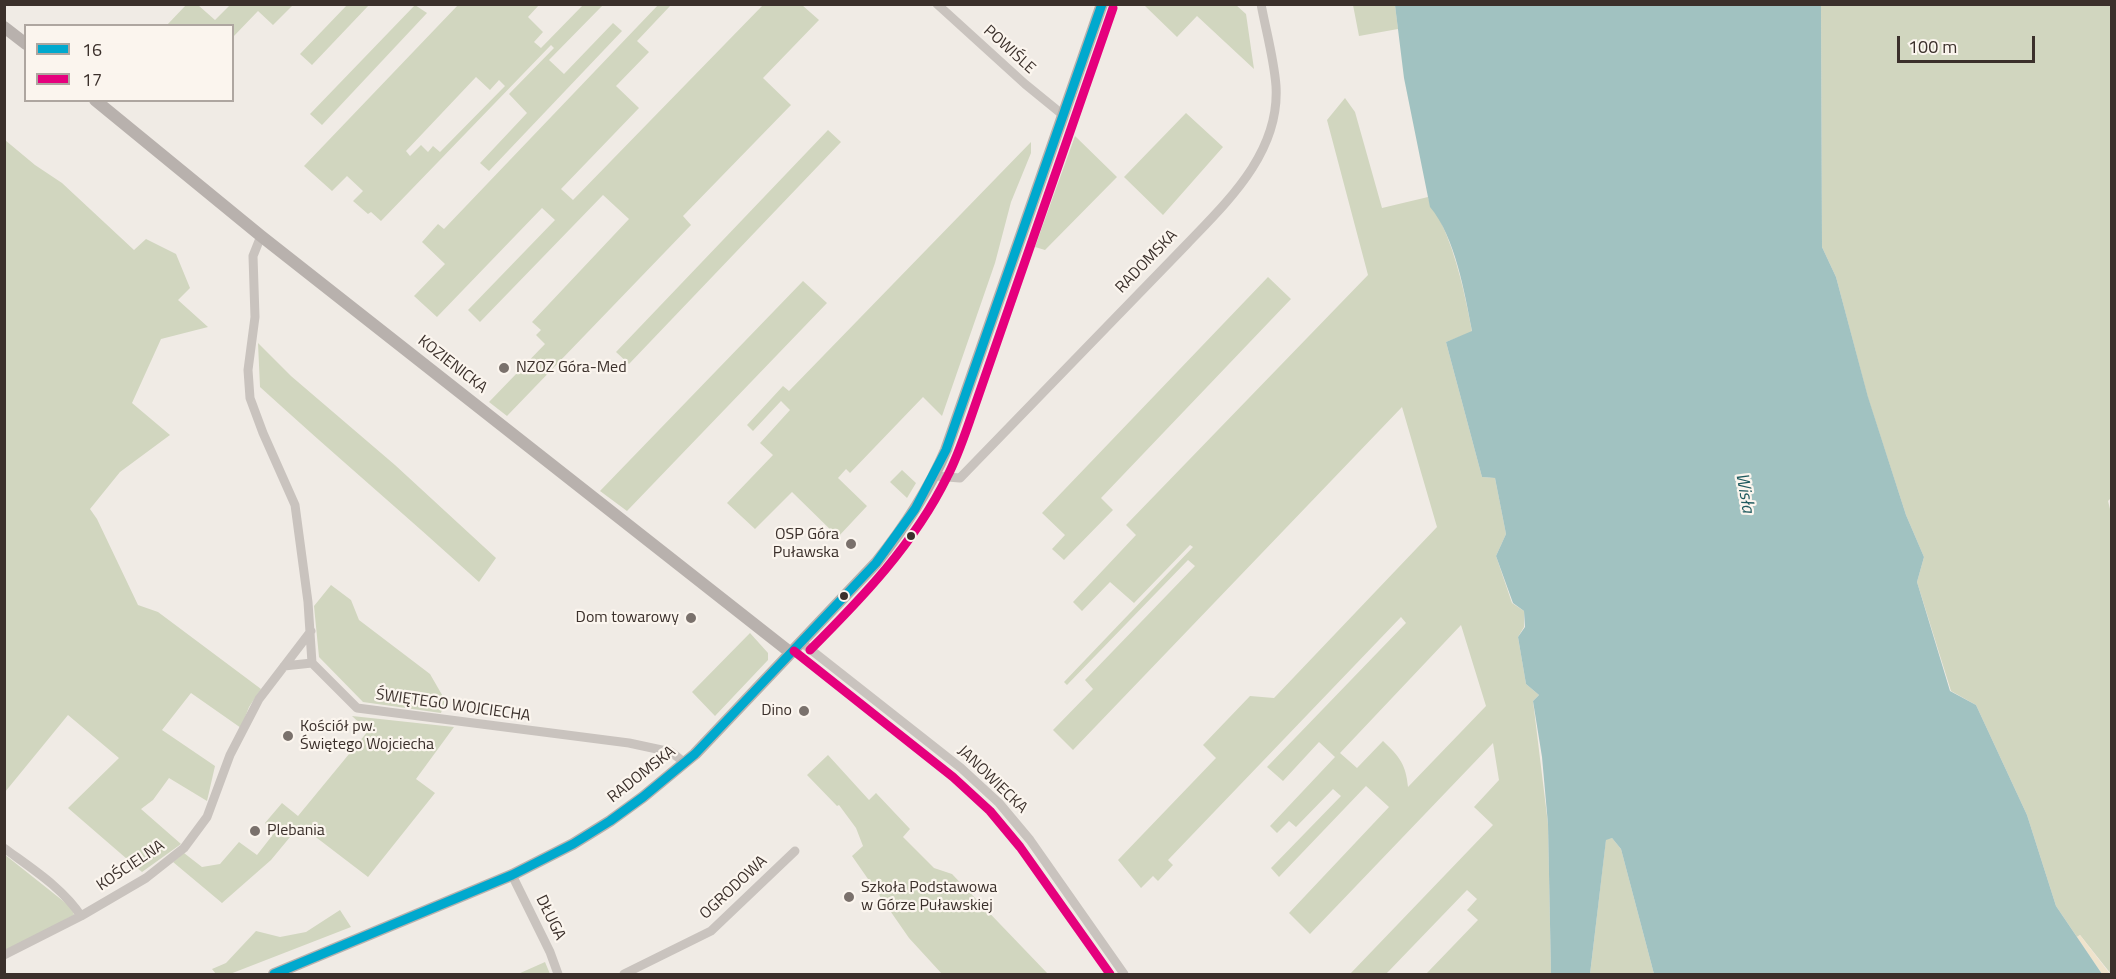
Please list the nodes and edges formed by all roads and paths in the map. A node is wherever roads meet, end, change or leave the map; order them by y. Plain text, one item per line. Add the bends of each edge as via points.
1 (938, 4) edge
2 (1102, 4) edge
3 (1261, 4) edge
4 (4, 27) edge
5 (24, 42) edge
6 (97, 102) edge
7 (1063, 115) junction
8 (261, 236) junction
9 (935, 476) junction
10 (311, 631) junction
11 (801, 642) junction
12 (791, 653) junction
13 (312, 663) junction
14 (284, 666) junction
15 (685, 763) junction
16 (4, 848) edge
17 (795, 851) dead end
18 (512, 875) junction
19 (81, 916) junction
20 (4, 955) edge
21 (274, 975) edge
22 (558, 975) edge
23 (624, 975) edge
24 (1124, 975) edge

1 - 7 street, POWIŚLE
2 - 7 main road, RADOMSKA
3 - 9 street, RADOMSKA via 1276,85 1275,113 1263,149 1247,177 1224,206 960,478
4 - 5 main road
6 - 8 main road, KOZIENICKA
7 - 9 main road, RADOMSKA
8 - 10 street via 253,256 255,317 248,370 250,398 295,505
8 - 12 main road, KOZIENICKA
9 - 11 main road, RADOMSKA via 876,564
10 - 13 street
10 - 14 street, KOŚCIELNA
11 - 12 main road, RADOMSKA
11 - 24 street, JANOWIECKA via 961,768 999,803 1030,840
12 - 15 main road, RADOMSKA
13 - 14 street
13 - 15 street, ŚWIĘTEGO WOJCIECHA via 357,708 629,743 671,752
14 - 19 street, KOŚCIELNA via 259,699 230,755 207,817 184,848 146,878
15 - 18 main road, RADOMSKA via 594,831
16 - 19 street via 74,904
17 - 23 street, OGRODOWA via 711,931
18 - 21 main road, RADOMSKA
18 - 22 street, DŁUGA
19 - 20 street, KOŚCIELNA

